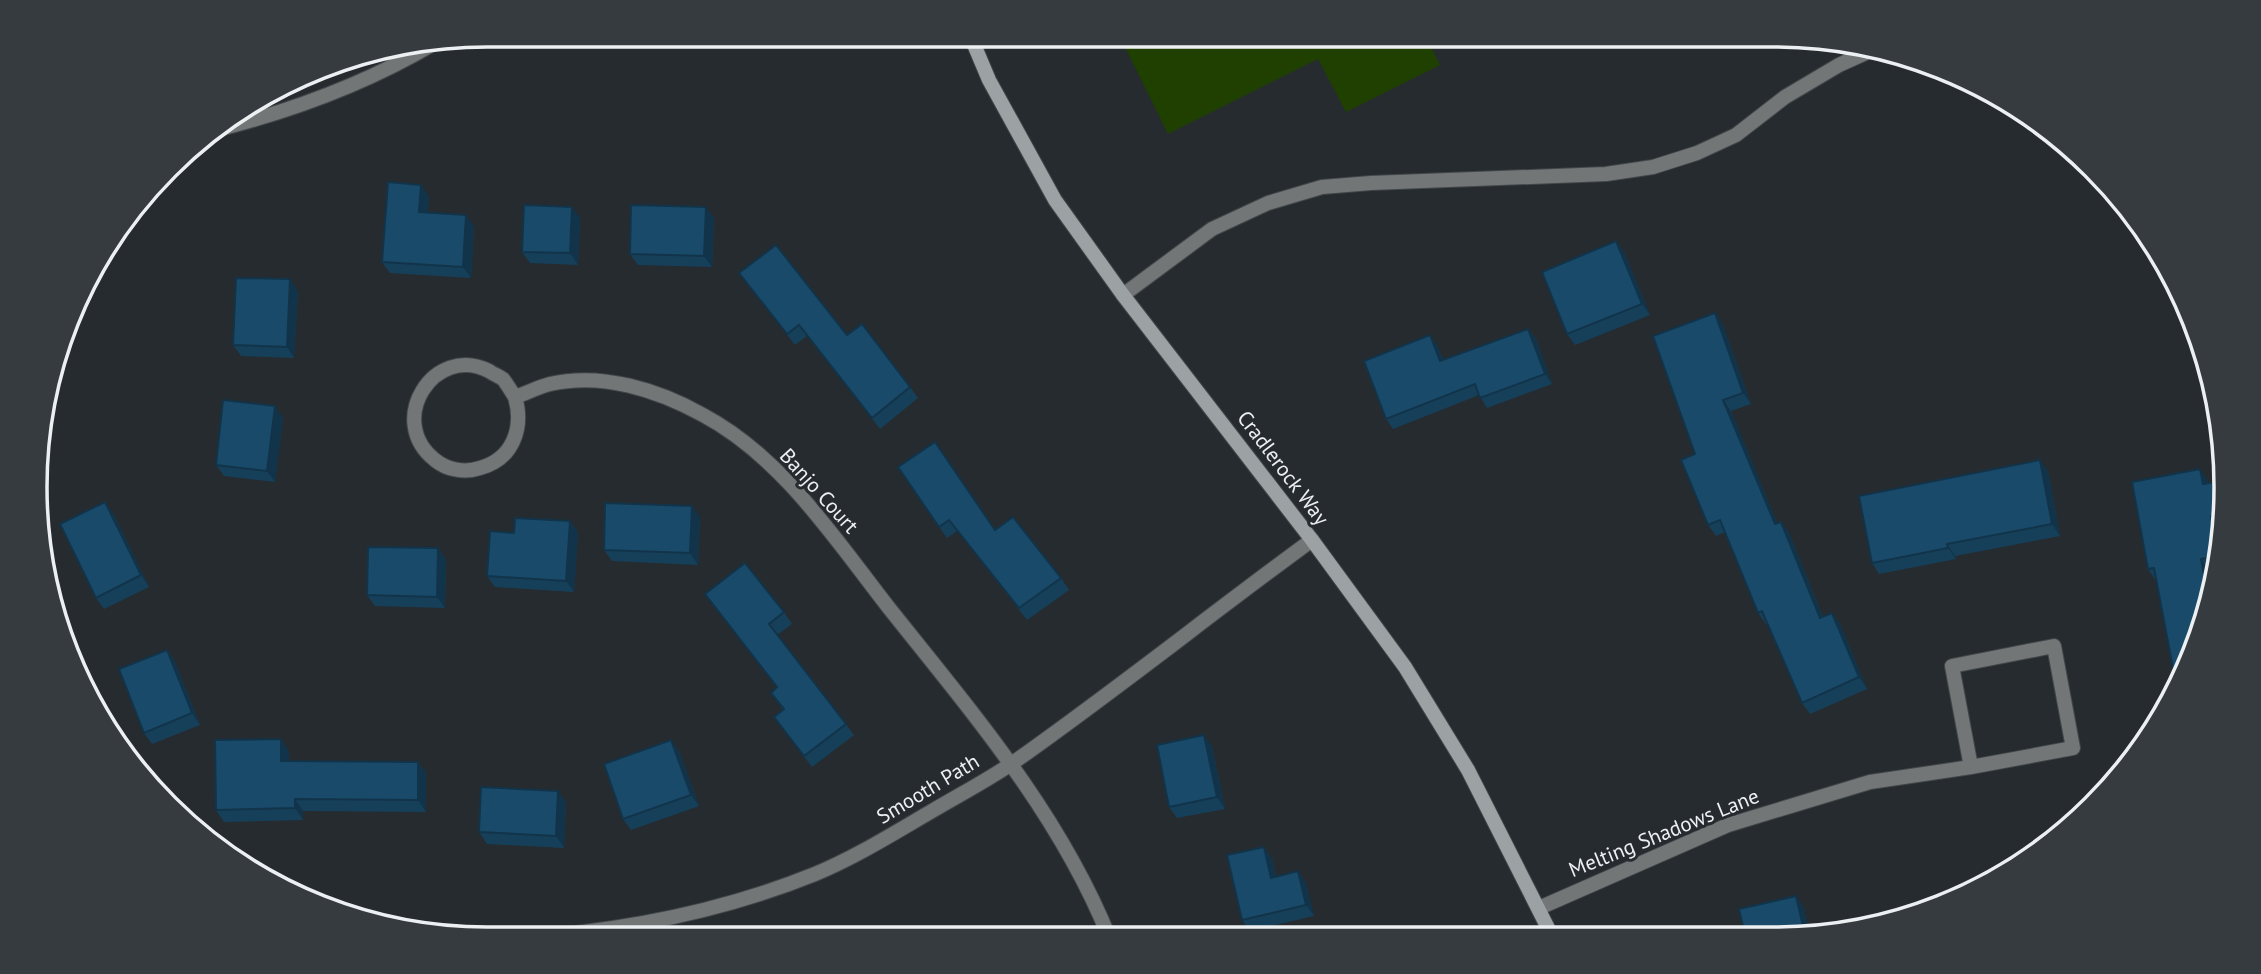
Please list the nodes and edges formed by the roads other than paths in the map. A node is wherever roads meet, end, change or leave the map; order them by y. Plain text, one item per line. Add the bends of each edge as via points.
1 (975, 47) edge
2 (416, 53) edge
3 (1859, 56) edge
4 (240, 123) edge
5 (1123, 295) junction
6 (515, 397) junction
7 (1312, 540) junction
8 (1012, 763) junction
9 (1972, 767) junction
10 (1539, 908) junction
11 (627, 927) edge
12 (1105, 927) edge
13 (1548, 927) edge

1 - 5 street, Cradlerock Way via 1055,200
2 - 4 street via 344,88
3 - 5 street via 1785,97 1736,135 1697,153 1653,167 1606,174 1322,187 1212,229
5 - 7 street, Cradlerock Way
6 - 6 street via 502,378 479,366 458,366 439,373 426,383 413,416 424,451 454,470 490,466 513,443 519,425
6 - 8 street, Banjo Court via 551,384 629,384 704,415 742,440 812,510
7 - 8 street, Smooth Path
7 - 10 street, Cradlerock Way via 1405,667 1468,770
8 - 11 street, Smooth Path via 872,846 817,873 763,893
8 - 12 street, Banjo Court via 1071,857
9 - 9 street, Melting Shadows Lane via 1952,666 2053,646 2073,748
9 - 10 street, Melting Shadows Lane via 1870,782 1728,825
10 - 13 street, Cradlerock Way

